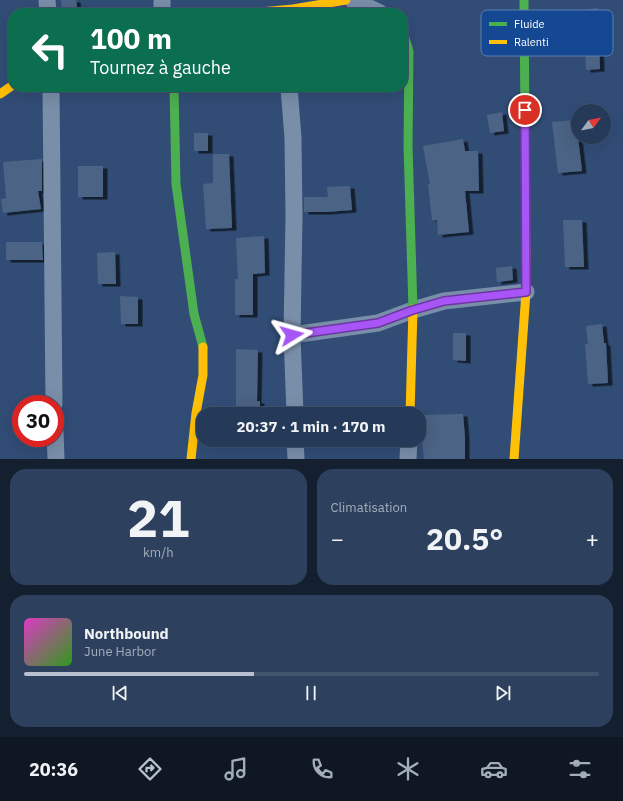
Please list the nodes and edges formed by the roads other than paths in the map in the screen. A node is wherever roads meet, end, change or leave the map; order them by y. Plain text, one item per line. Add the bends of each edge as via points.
1 (346, 0) edge
2 (353, 0) edge
3 (524, 0) edge
4 (292, 4) edge
5 (280, 8) edge
6 (370, 8) edge
7 (524, 10) edge
8 (408, 48) edge
9 (524, 56) edge
10 (51, 92) edge
11 (174, 92) edge
12 (289, 92) edge
13 (526, 292) junction
14 (413, 310) junction
15 (292, 335) junction
16 (54, 395) edge
17 (294, 407) edge
18 (410, 407) edge
19 (56, 447) edge
20 (295, 447) edge
21 (409, 447) edge
22 (56, 459) edge
23 (191, 459) edge
24 (296, 459) edge
25 (408, 459) edge
26 (514, 459) edge

1 - 4 street
2 - 6 street
3 - 7 street
4 - 5 street
8 - 14 street
9 - 13 street
10 - 16 street
11 - 23 street via 176,184 194,314 203,344 203,375
12 - 15 street via 294,216
13 - 14 street via 444,301
13 - 26 street
14 - 15 street via 378,323
14 - 18 street
15 - 17 street
19 - 22 street
20 - 24 street
21 - 25 street

